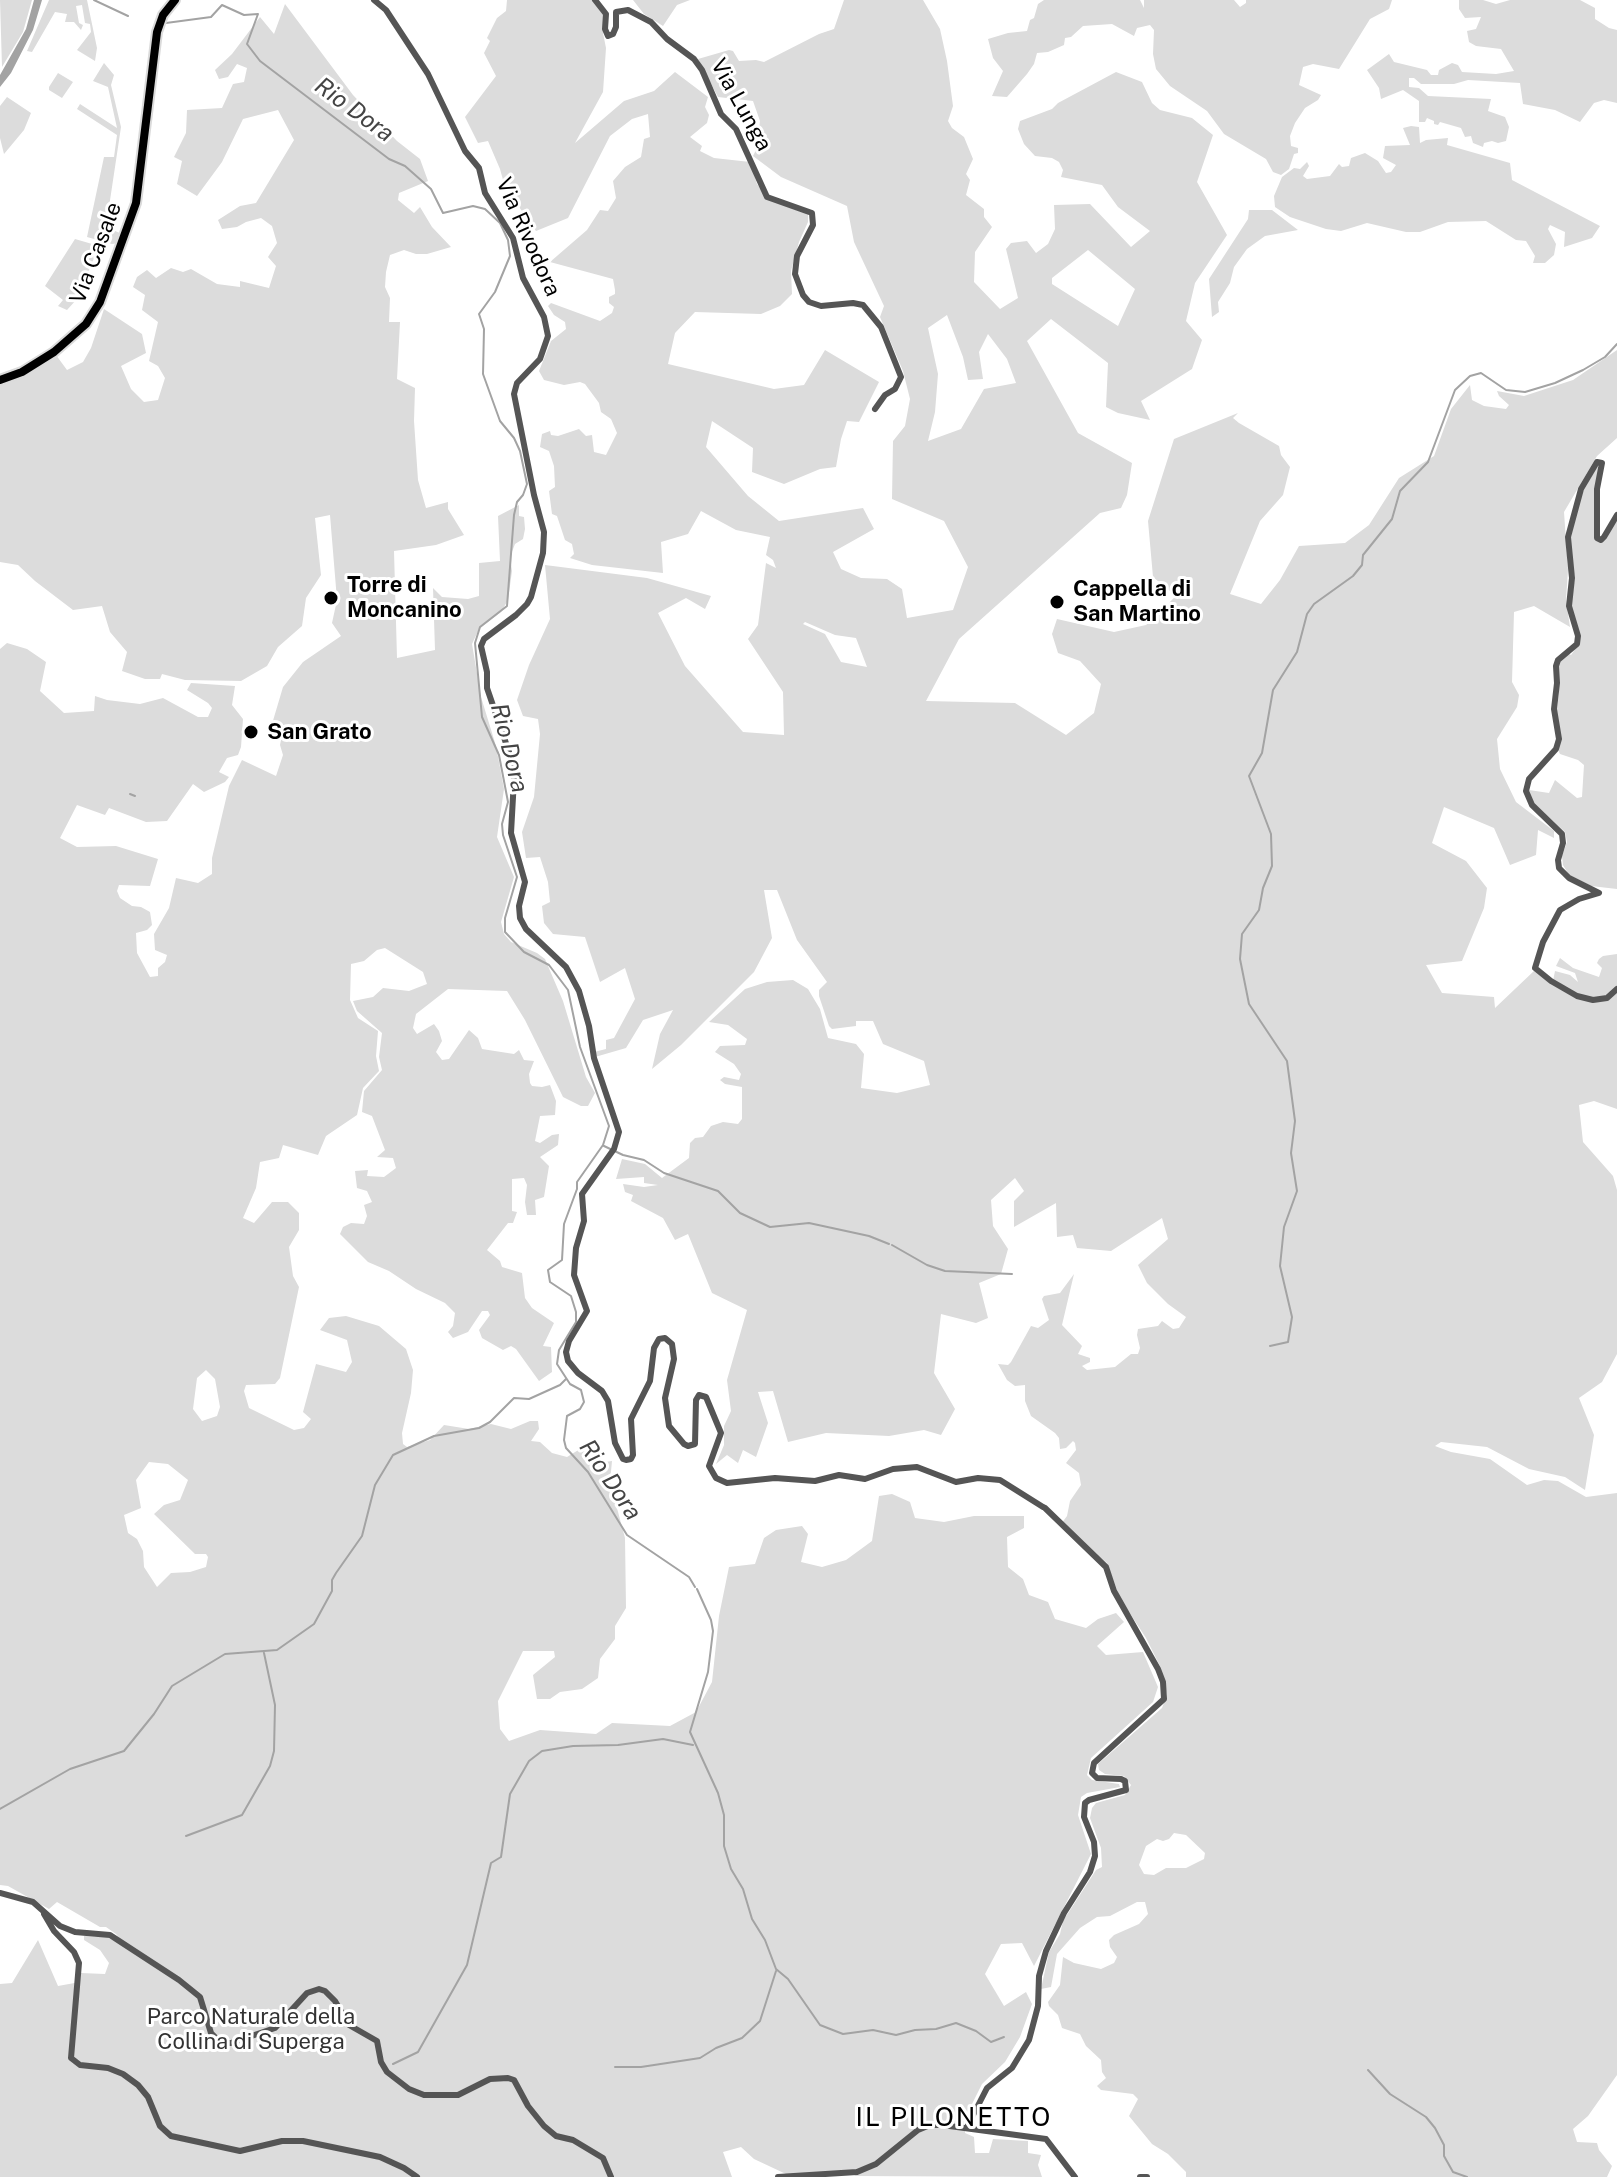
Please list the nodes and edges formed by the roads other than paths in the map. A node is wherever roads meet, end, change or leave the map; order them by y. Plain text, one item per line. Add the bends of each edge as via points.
1 (175, 0) edge
2 (374, 0) edge
3 (595, 0) edge
4 (0, 380) edge
5 (875, 409) dead end
6 (1617, 515) edge
7 (1617, 989) edge
8 (0, 1893) edge
9 (41, 1907) junction
10 (967, 2127) junction
11 (417, 2177) edge
12 (611, 2177) edge
13 (778, 2177) edge
14 (1075, 2177) edge
15 (1140, 2177) edge
16 (1147, 2177) edge

1 - 4 main road, Via Casale via 157,32 136,203 100,302 86,324 54,352
2 - 10 street, Via Rivodora via 428,74 465,151 479,168 485,193 513,238 523,278 548,336 540,359 517,383 514,394 544,532 542,556 531,597 484,639 481,652 514,779 511,833 525,882 520,918 566,967 579,991 619,1132 582,1199 584,1221 574,1275 587,1311 569,1341 567,1356 608,1401 613,1438 628,1461 633,1456 631,1419 650,1381 654,1348 665,1338 674,1359 665,1392 666,1421 684,1444 695,1444 696,1400 706,1397 721,1433 709,1466 727,1483 815,1481 839,1475 865,1479 917,1467 956,1482 1000,1480 1043,1506 1106,1567 1163,1682 1164,1699 1091,1768 1097,1778 1125,1781 1126,1790 1085,1803 1095,1856 1046,1951 1029,2040 1012,2068 987,2088
3 - 5 street, Via Lunga via 606,14 608,36 616,27 616,12 628,10 651,22 694,59 721,114 736,129 767,197 812,213 813,225 797,256 795,274 809,302 863,305 881,327 901,377
6 - 7 street via 1604,537 1597,538 1602,463 1597,462 1581,489 1568,537 1569,606 1578,636 1556,666 1559,739 1526,791 1532,805 1562,834 1559,868 1599,893 1560,910 1535,968 1577,996 1607,998
8 - 9 street
9 - 11 street via 79,1963 71,2058 80,2065 123,2074 138,2085 171,2136 240,2151 303,2141 380,2157
9 - 12 street via 68,1930 117,1938 190,1988 200,1997 217,2042 231,2043 275,2028 307,1993 325,1991 349,2025 377,2041 387,2072 409,2089 424,2095 458,2095 490,2079 514,2080 544,2126 603,2158
10 - 13 street via 930,2125 857,2172
10 - 14 street via 1046,2139
15 - 16 street

